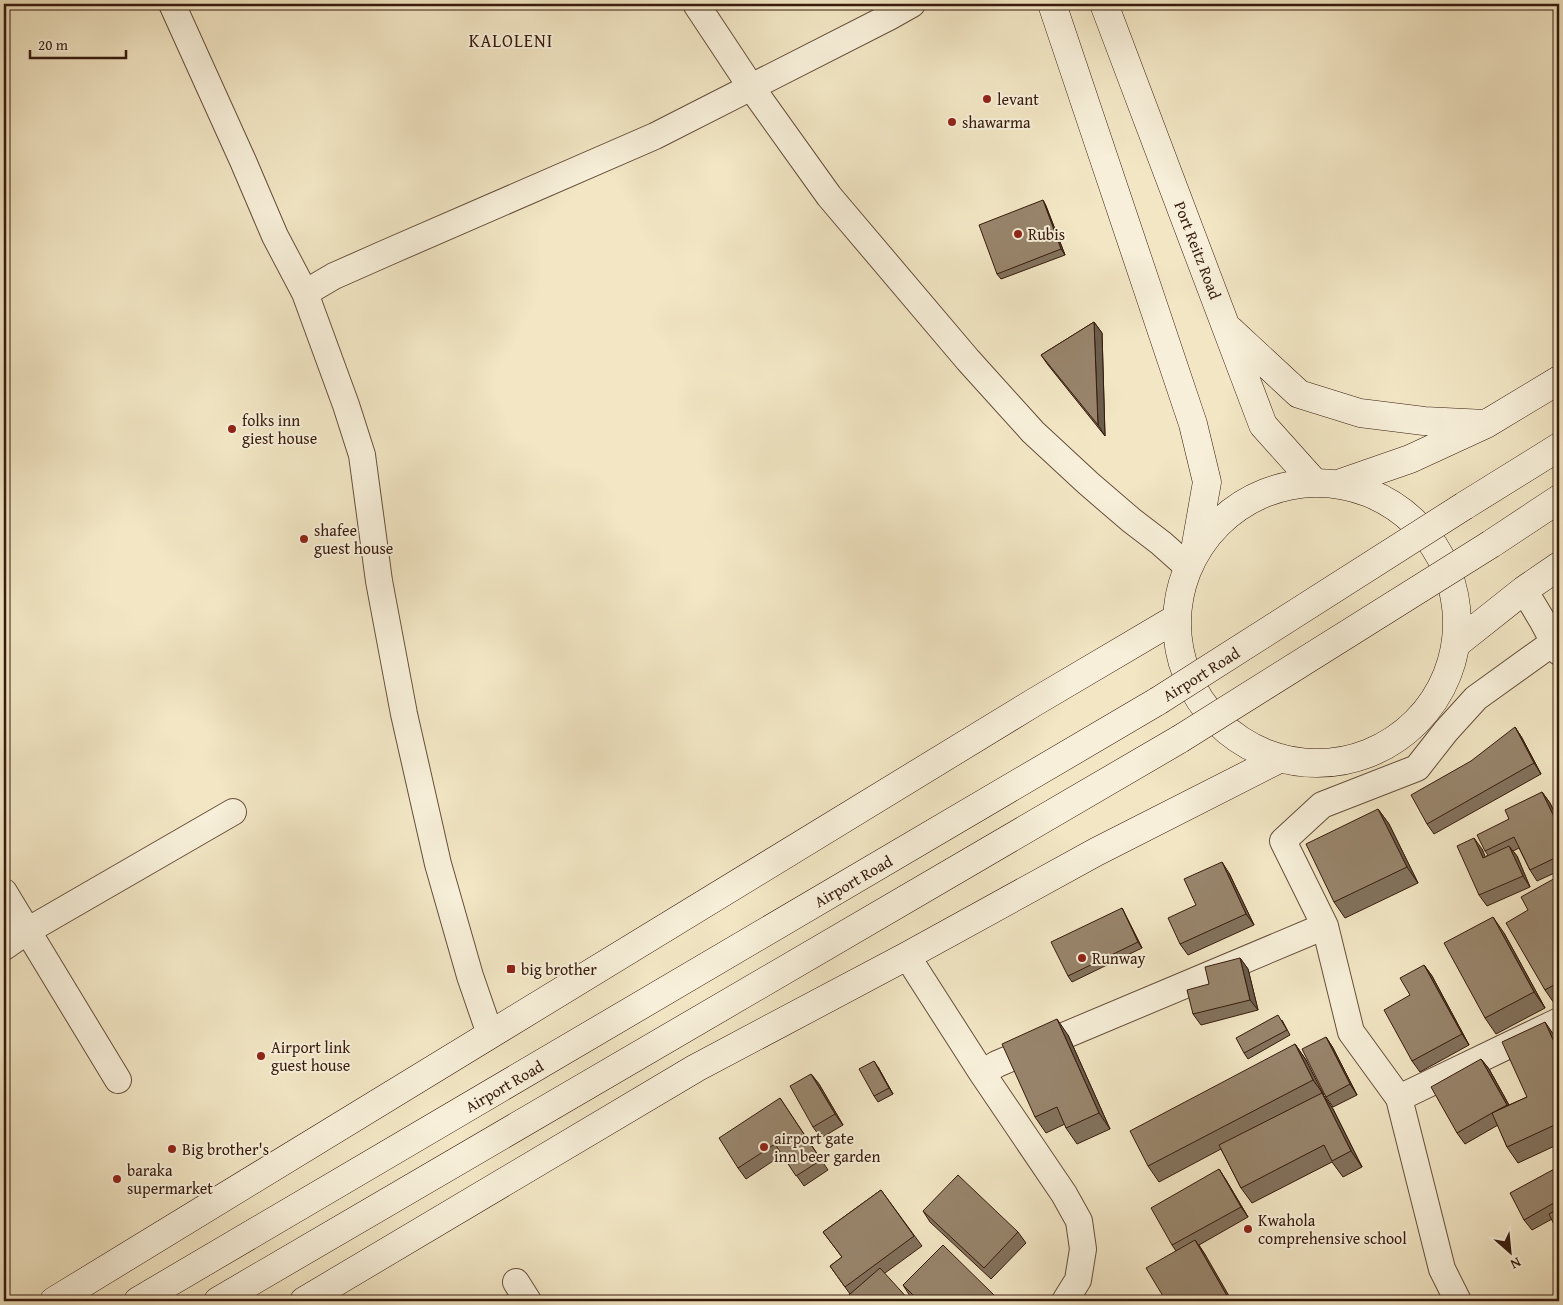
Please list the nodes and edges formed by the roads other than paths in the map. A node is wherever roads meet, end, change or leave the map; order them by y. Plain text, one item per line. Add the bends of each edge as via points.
1 (172, 4) edge
2 (696, 4) edge
3 (912, 4) edge
4 (1052, 4) edge
5 (1104, 4) edge
6 (751, 87) junction
7 (305, 293) junction
8 (1227, 328) junction
9 (1559, 380) edge
10 (1486, 424) junction
11 (1559, 447) edge
12 (1326, 483) junction
13 (1559, 499) edge
14 (1191, 562) junction
15 (1559, 566) edge
16 (1524, 590) junction
17 (1177, 618) junction
18 (1456, 644) junction
19 (1556, 647) edge
20 (1281, 758) junction
21 (233, 812) dead end
22 (4, 892) edge
23 (1325, 926) junction
24 (27, 931) junction
25 (4, 947) edge
26 (907, 956) junction
27 (1559, 1021) edge
28 (490, 1034) junction
29 (982, 1073) junction
30 (118, 1080) dead end
31 (1398, 1098) junction
32 (54, 1301) edge
33 (138, 1301) edge
34 (218, 1301) edge
35 (304, 1301) edge
36 (1065, 1301) edge
37 (1458, 1301) edge

1 - 7 street via 275,236
2 - 6 street
3 - 6 street
4 - 14 main road via 1193,424 1207,482
5 - 8 main road, Port Reitz Road
6 - 7 street via 655,136 334,276
6 - 14 street via 829,196 1033,432 1131,520
7 - 28 street via 362,455 379,580 404,714 438,864
8 - 10 main road via 1300,394 1360,413
8 - 12 main road, Port Reitz Road via 1263,425
9 - 10 main road
10 - 12 main road via 1410,459
11 - 33 main road, Airport Road, bridge via 1158,701
12 - 14 main road via 1284,487 1257,496 1231,512 1210,532
12 - 18 main road via 1362,490 1385,499 1424,530 1449,572 1456,595
13 - 34 main road, bridge via 1180,738
14 - 17 main road via 1179,597
15 - 16 main road
16 - 18 main road
16 - 19 street
17 - 20 main road via 1183,665 1204,707 1238,739
17 - 28 main road
18 - 20 main road via 1440,691 1409,729 1388,743 1342,761 1318,763
19 - 23 street via 1476,698 1416,768 1322,805 1283,841
20 - 26 main road via 1096,852
21 - 24 street
22 - 24 street
23 - 29 street
23 - 31 street via 1351,1032
24 - 25 street
24 - 30 street
26 - 29 street
26 - 35 main road via 696,1068
27 - 31 street
28 - 32 main road
29 - 36 street via 1079,1221 1083,1249 1078,1280
31 - 37 street via 1442,1269

